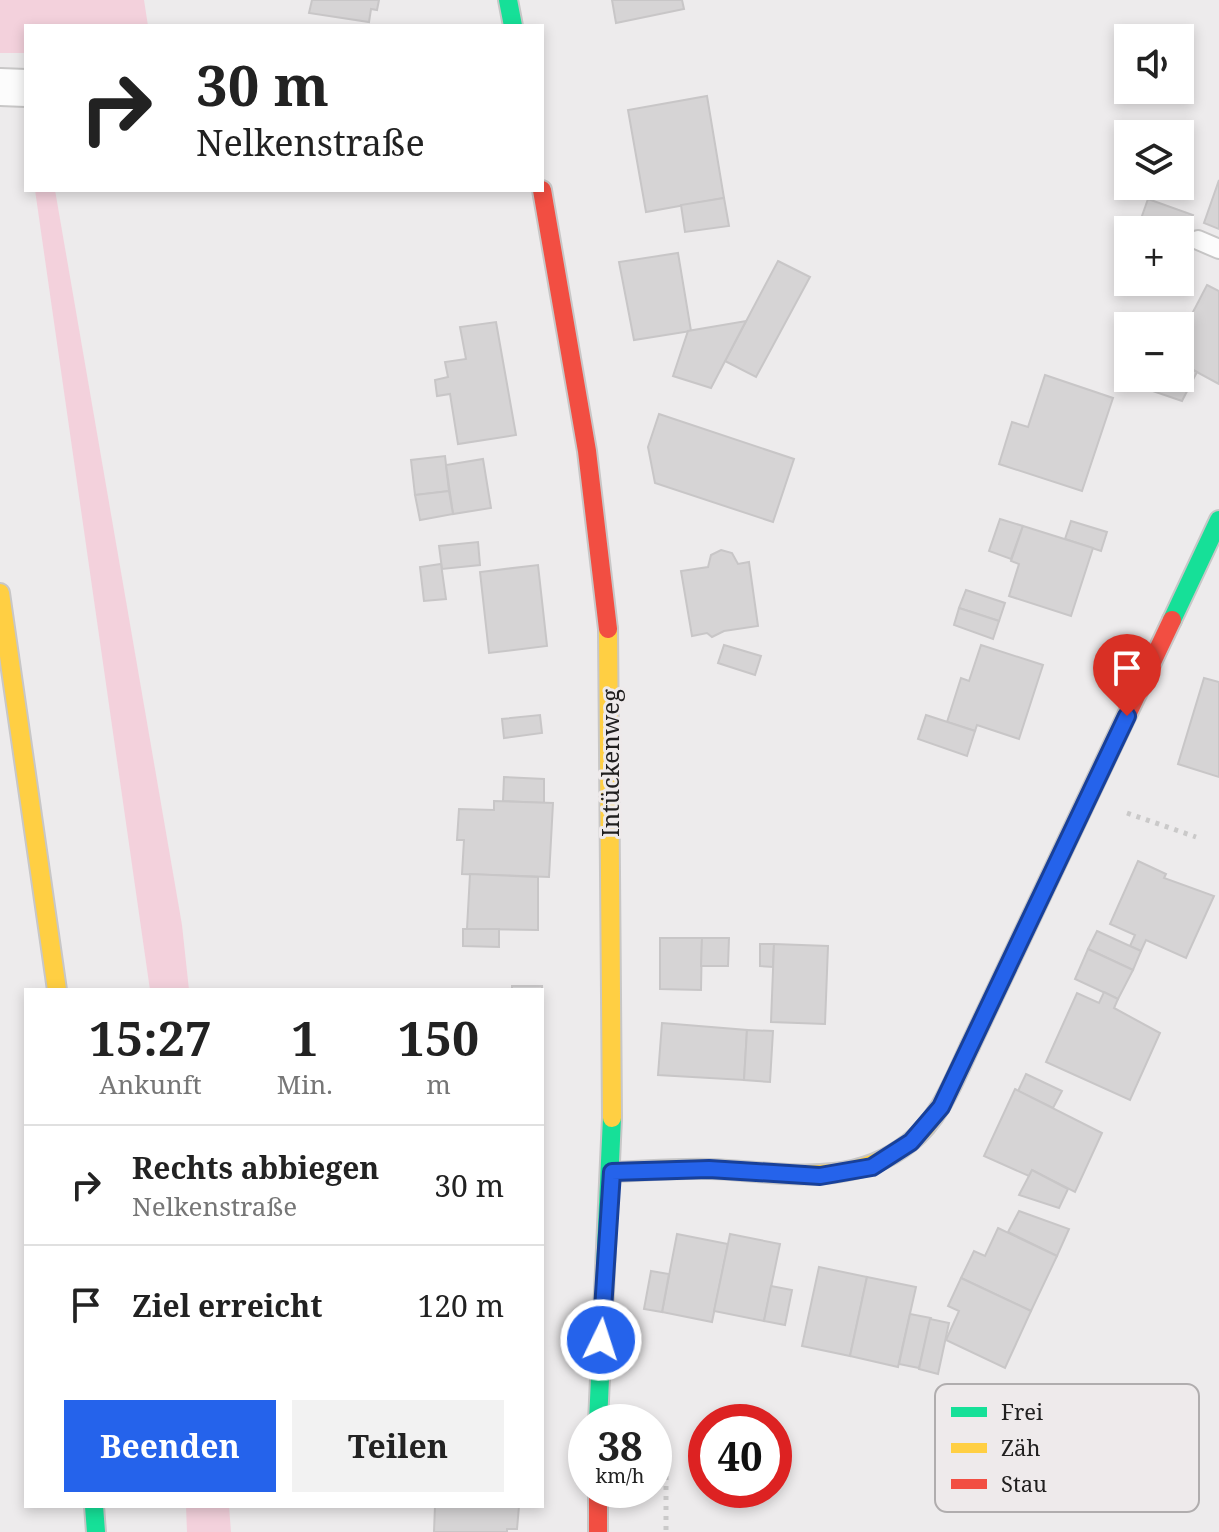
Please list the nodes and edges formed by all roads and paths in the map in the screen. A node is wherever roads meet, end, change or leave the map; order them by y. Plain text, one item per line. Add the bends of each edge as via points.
1 (508, 0) edge
2 (513, 24) edge
3 (542, 192) edge
4 (1198, 240) dead end
5 (1219, 249) edge
6 (1219, 520) edge
7 (0, 593) edge
8 (1088, 800) junction
9 (1196, 837) dead end
10 (57, 988) edge
11 (612, 1172) junction
12 (599, 1404) edge
13 (94, 1508) edge
14 (598, 1508) edge
15 (666, 1508) edge
16 (96, 1532) edge
17 (598, 1532) edge
18 (666, 1532) edge

1 - 2 main road
3 - 11 main road, Intückenweg via 587,451 609,641
4 - 5 lane
6 - 8 main road
7 - 10 main road
8 - 9 path
8 - 11 main road via 941,1107 911,1142 872,1167 820,1176 709,1169
11 - 12 main road, Intückenweg
13 - 16 main road
14 - 17 main road
15 - 18 path

